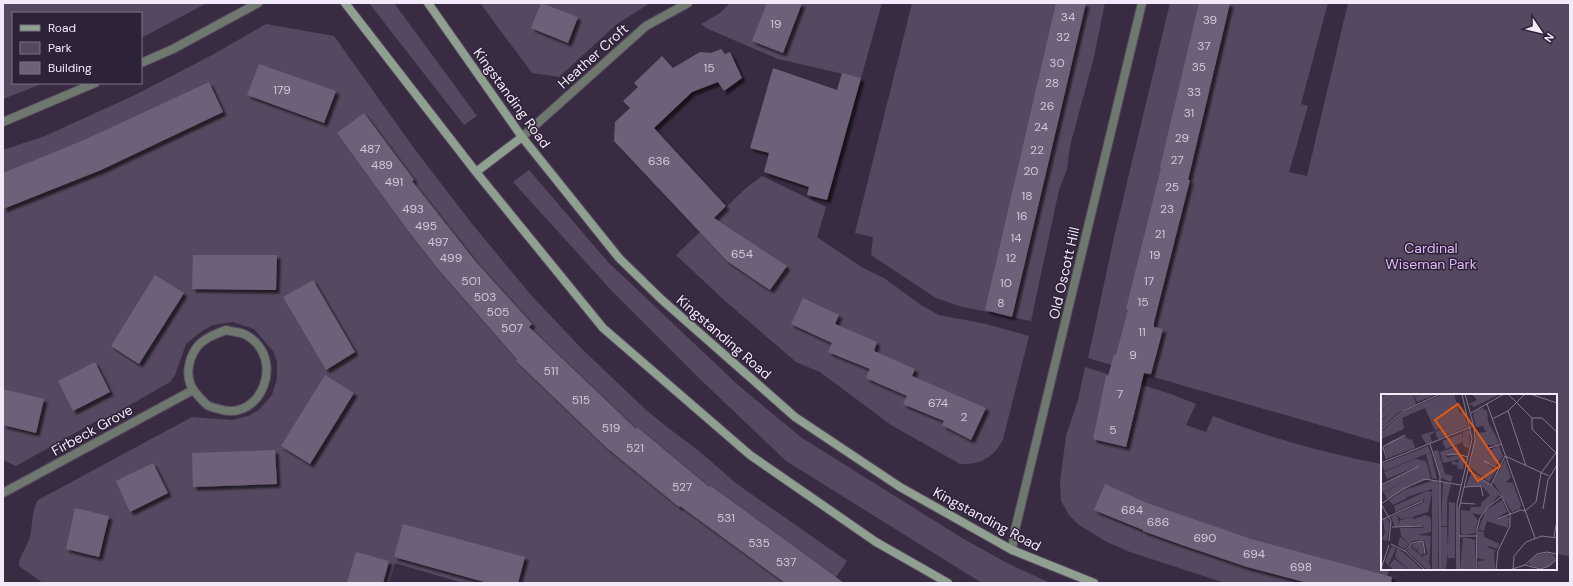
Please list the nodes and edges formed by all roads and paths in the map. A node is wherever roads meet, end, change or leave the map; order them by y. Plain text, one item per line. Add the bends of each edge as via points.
1 (258, 3) edge
2 (345, 3) edge
3 (428, 3) edge
4 (688, 3) edge
5 (1142, 3) edge
6 (142, 63) edge
7 (93, 84) edge
8 (3, 122) edge
9 (522, 137) junction
10 (476, 172) junction
11 (193, 390) junction
12 (3, 493) edge
13 (1012, 550) junction
14 (948, 583) edge
15 (1094, 583) edge

1 - 6 street via 173,50
2 - 10 main road
3 - 9 main road, Kingstanding Road
4 - 9 street, Heather Croft via 646,26
5 - 13 street, Old Oscott Hill
7 - 8 street
9 - 10 main road
9 - 13 main road, Kingstanding Road via 619,258 661,300 795,417 900,488
10 - 14 main road via 603,328 750,455 876,542
11 - 11 street via 187,378 189,366 197,347 211,336 226,330 246,335 258,345 266,357 268,369 265,384 258,397 246,406 228,412 208,405
11 - 12 street, Firbeck Grove
13 - 15 main road, Kingstanding Road

